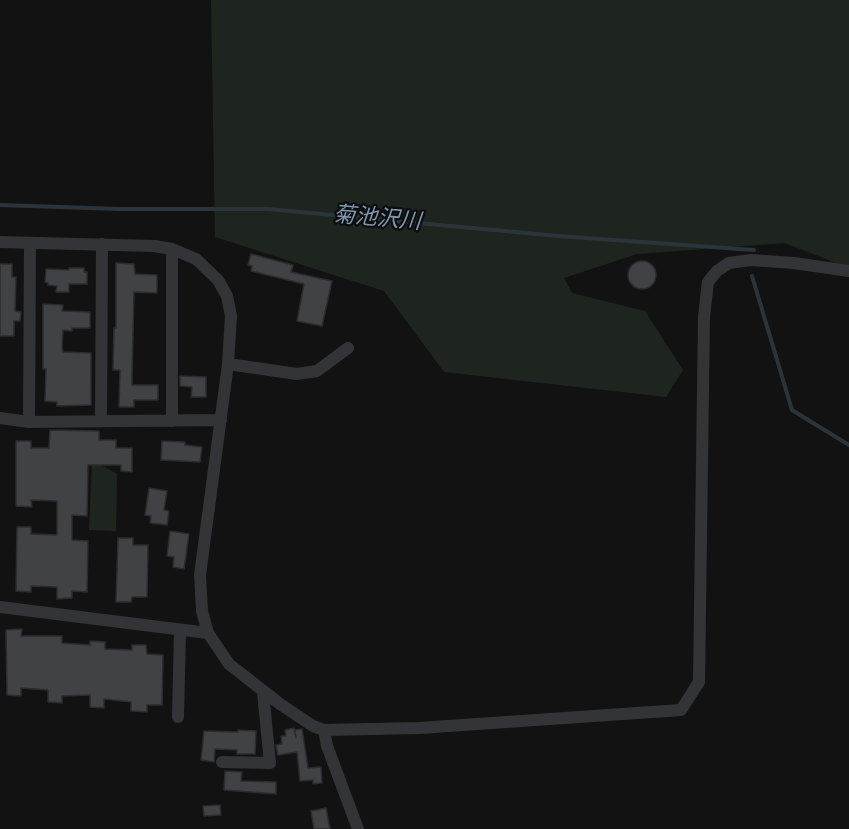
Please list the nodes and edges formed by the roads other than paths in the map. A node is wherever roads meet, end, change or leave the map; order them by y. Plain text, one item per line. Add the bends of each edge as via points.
1 (0, 243) edge
2 (30, 243) junction
3 (102, 244) junction
4 (172, 249) junction
5 (849, 271) edge
6 (348, 348) dead end
7 (228, 364) junction
8 (0, 418) edge
9 (220, 420) junction
10 (101, 421) junction
11 (172, 421) junction
12 (29, 422) junction
13 (0, 607) edge
14 (180, 630) junction
15 (208, 633) junction
16 (263, 692) junction
17 (178, 717) dead end
18 (324, 730) junction
19 (222, 762) dead end
20 (358, 829) edge

1 - 2 street
2 - 3 street
2 - 12 street
3 - 4 street
3 - 10 street
4 - 7 street via 205,265 223,288 231,316
4 - 11 street
5 - 18 street via 751,260 729,263 708,282 704,316 699,682 681,710 419,728
6 - 7 street via 317,371 297,374
7 - 9 street
8 - 12 street
9 - 11 street
9 - 15 street via 200,575
10 - 11 street
10 - 12 street
13 - 14 street
14 - 15 street
14 - 17 street
15 - 16 street via 229,664
16 - 18 street
16 - 19 street via 270,763
18 - 20 street

